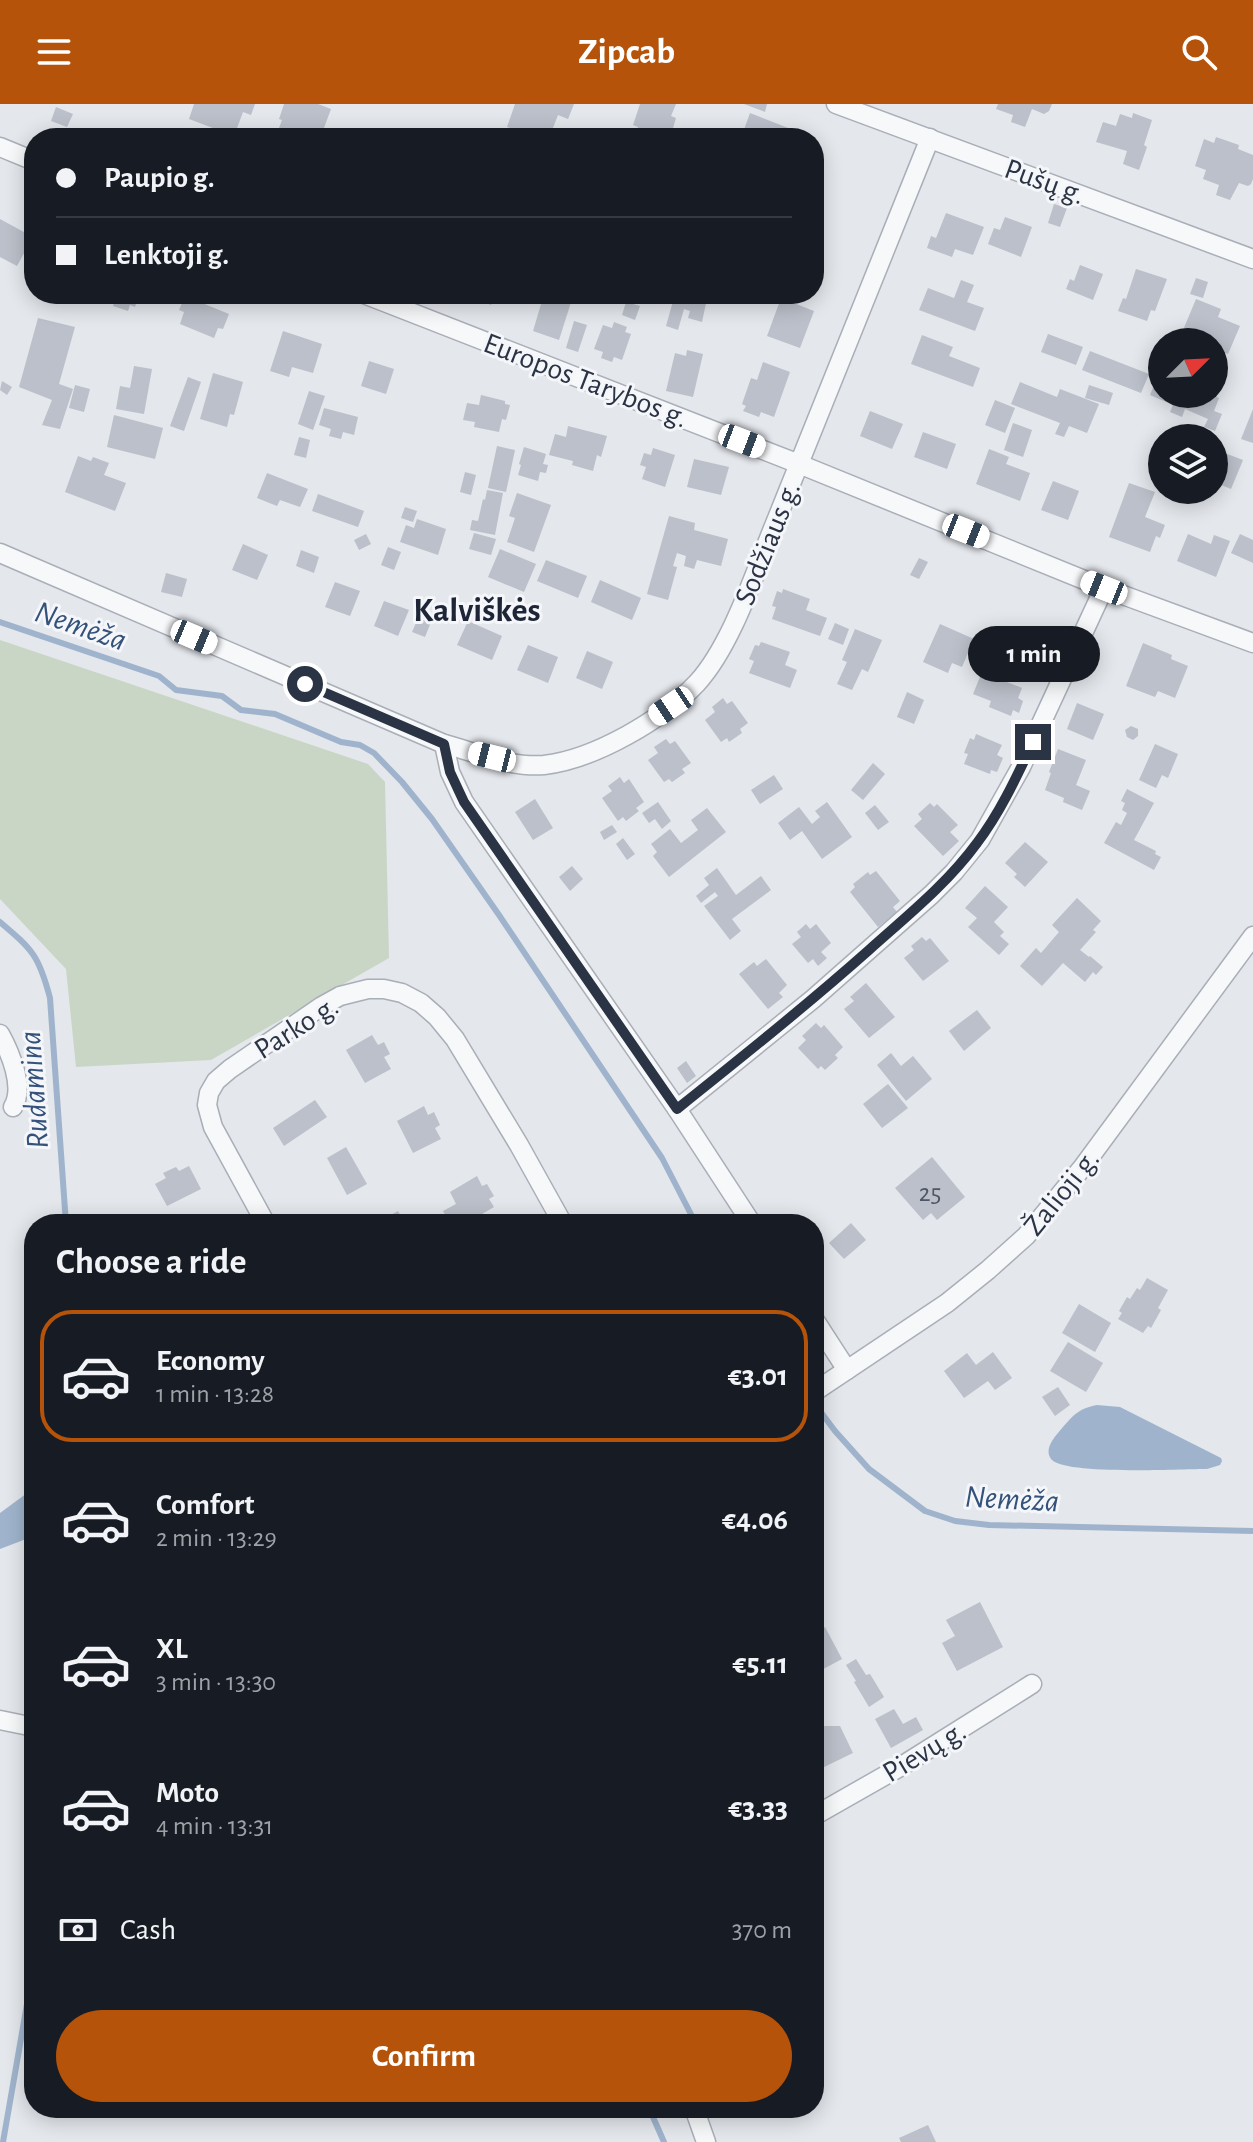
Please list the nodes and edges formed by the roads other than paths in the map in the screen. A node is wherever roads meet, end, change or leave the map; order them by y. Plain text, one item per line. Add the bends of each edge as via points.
1 (836, 104) edge
2 (930, 138) junction
3 (0, 147) edge
4 (24, 157) edge
5 (1253, 259) edge
6 (390, 304) edge
7 (799, 464) junction
8 (0, 553) edge
9 (1104, 588) junction
10 (1253, 643) edge
11 (444, 744) junction
12 (1253, 936) edge
13 (0, 1034) edge
14 (13, 1107) dead end
15 (677, 1109) junction
16 (261, 1214) edge
17 (557, 1214) edge
18 (745, 1214) edge
19 (824, 1334) edge
20 (847, 1370) junction
21 (824, 1385) edge
22 (1032, 1684) dead end
23 (0, 1720) edge
24 (24, 1725) edge
25 (824, 1810) edge
26 (698, 2118) edge
27 (706, 2142) edge

1 - 2 street, Pušų g.
2 - 5 street, Pušų g.
2 - 7 street, Sodžiaus g.
3 - 4 street
6 - 7 street, Europos Tarybos g.
7 - 9 street, Europos Tarybos g.
7 - 11 street, Sodžiaus g. via 730,632 697,683 671,706 605,747 543,765
8 - 11 street, Sodžiaus g.
9 - 10 street, Europos Tarybos g.
9 - 15 street via 1021,767 962,862 813,999
11 - 15 street via 464,802
12 - 20 street, Žalioji g. via 1026,1236 947,1303
13 - 14 street via 18,1087
15 - 18 street
16 - 17 street, Parko g. via 213,1127 209,1093 230,1069 322,1006 340,996 384,989 421,1003 455,1039
19 - 20 street
20 - 21 street, Žalioji g.
22 - 25 street, Pievų g.
23 - 24 street
26 - 27 street

